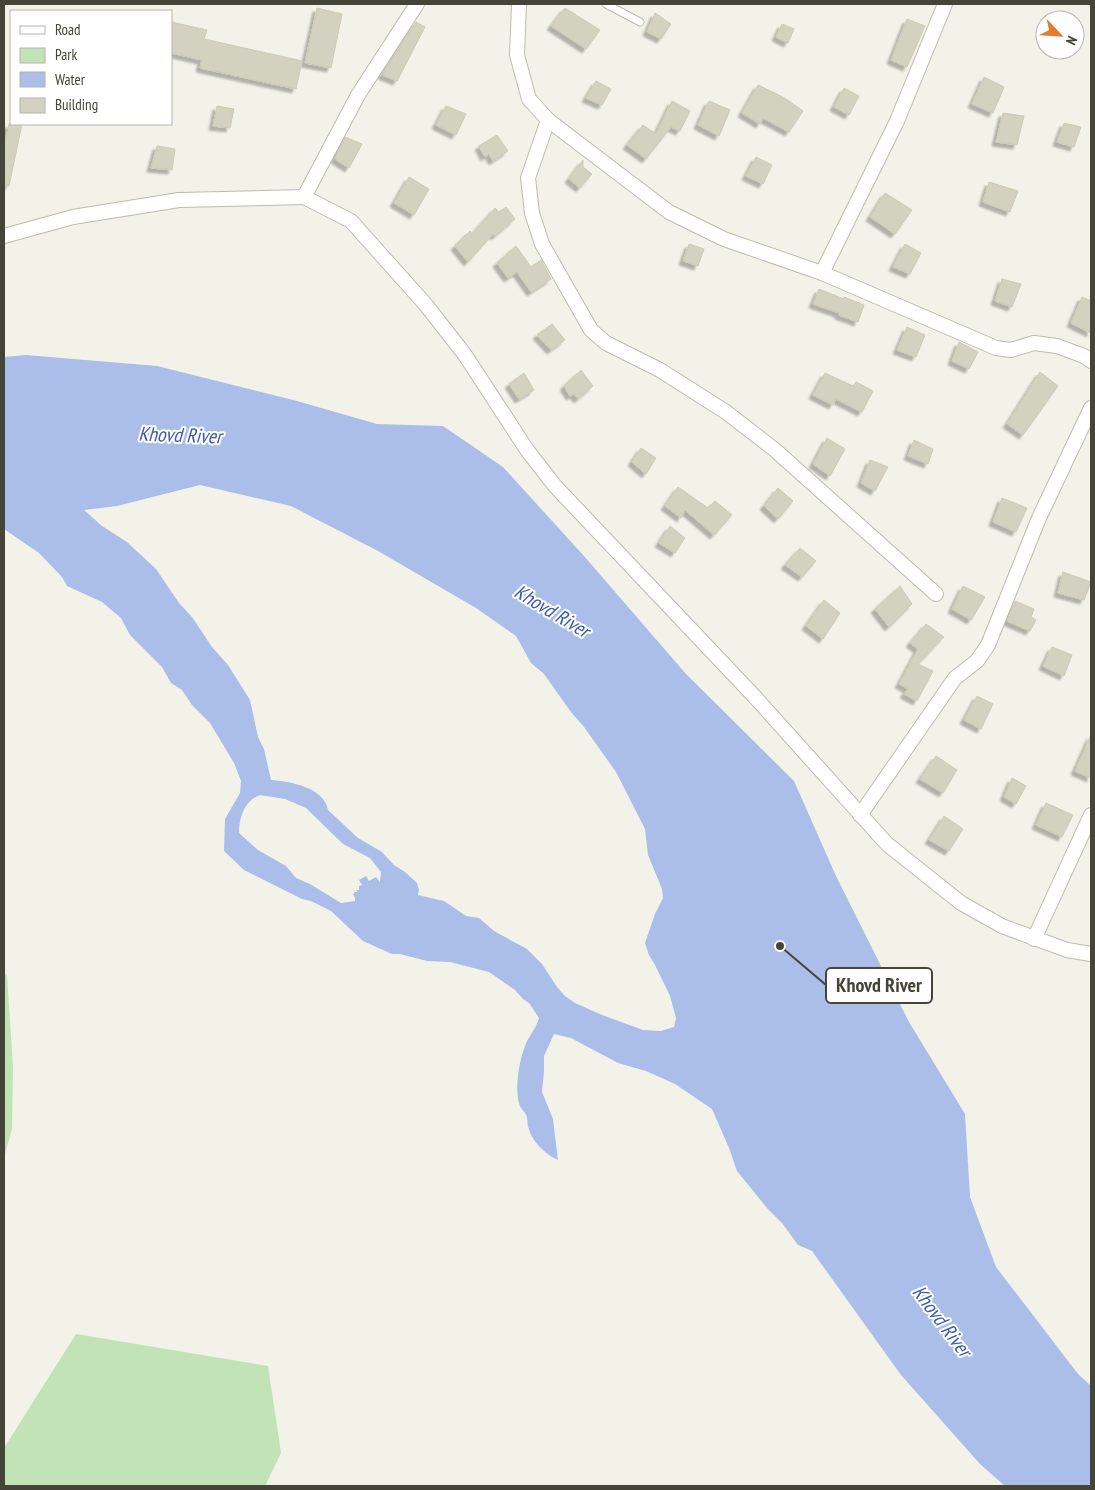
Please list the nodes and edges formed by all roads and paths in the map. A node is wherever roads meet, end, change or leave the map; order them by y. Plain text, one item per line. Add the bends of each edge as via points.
1 (416, 4) edge
2 (519, 4) edge
3 (606, 4) edge
4 (945, 4) edge
5 (640, 22) dead end
6 (548, 120) junction
7 (304, 197) junction
8 (4, 236) edge
9 (822, 273) junction
10 (1091, 361) edge
11 (1091, 408) edge
12 (936, 594) dead end
13 (860, 815) junction
14 (1091, 815) edge
15 (1034, 939) junction
16 (1091, 954) edge

1 - 7 street via 358,96
2 - 6 street via 517,55 529,99
3 - 5 lane
4 - 9 street via 897,121
6 - 9 street via 669,212 724,239
6 - 12 street via 528,178 532,213 542,244 591,330 606,343 660,370 726,412 775,450
7 - 8 street via 179,200 73,217
7 - 13 street via 351,221 426,305 465,355 527,450 555,486 754,696
9 - 10 street via 996,348 1011,350 1034,343 1057,346
11 - 13 street via 1039,518 988,646 977,661 956,678
13 - 15 street via 886,844 961,902 1002,926
14 - 15 street
15 - 16 street

